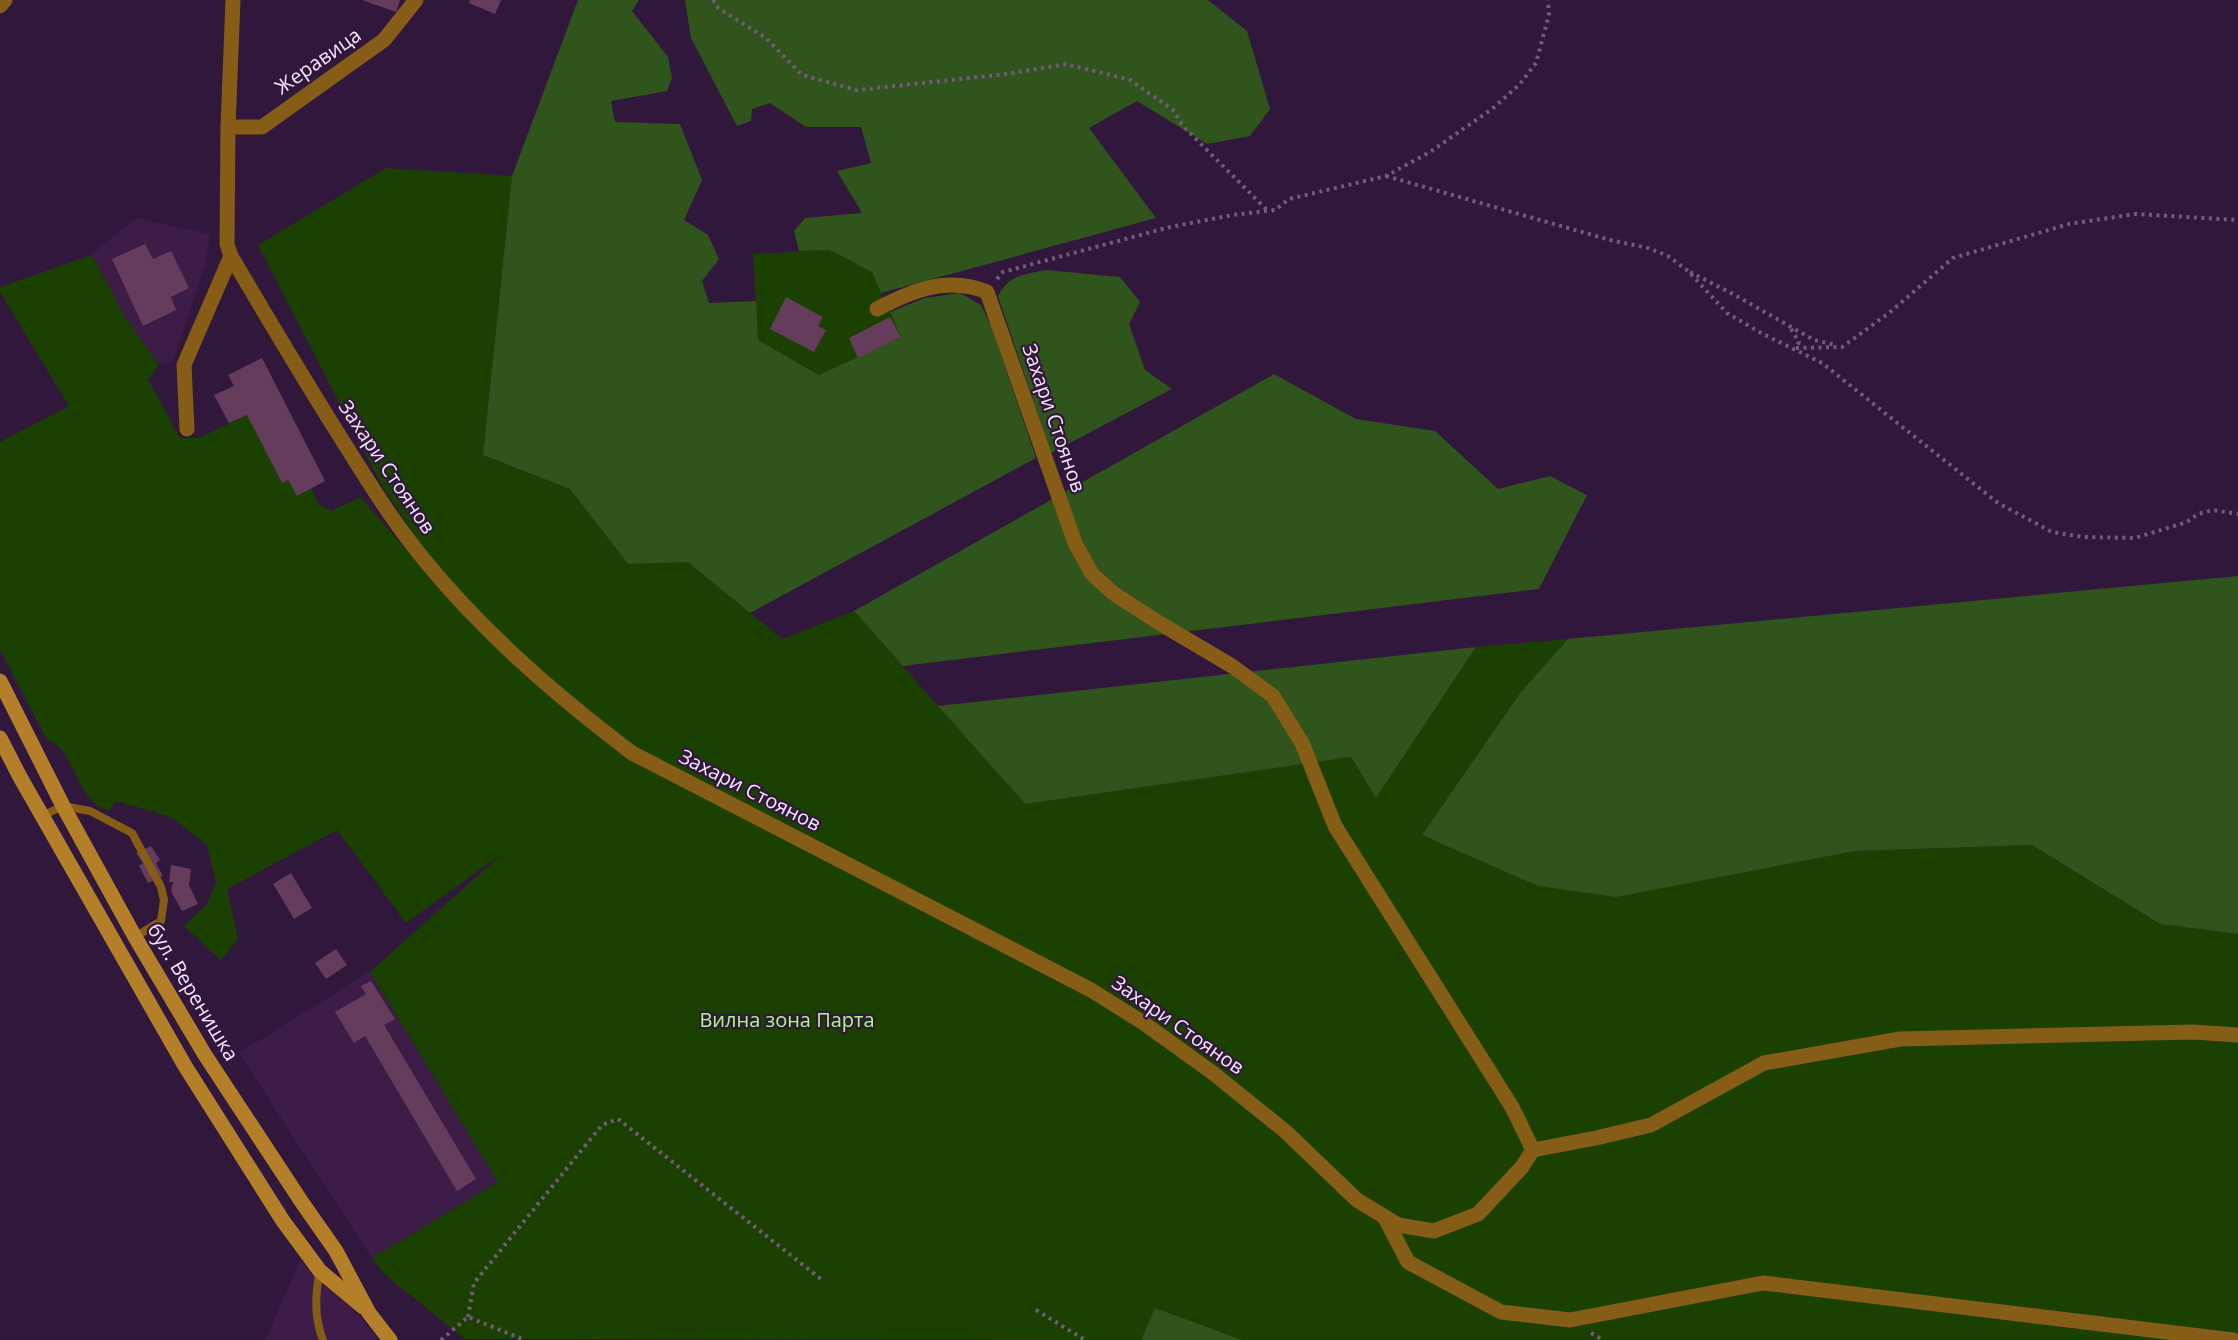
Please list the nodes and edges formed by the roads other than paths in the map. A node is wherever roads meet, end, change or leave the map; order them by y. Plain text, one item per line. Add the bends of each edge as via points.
1 (4, 0) edge
2 (233, 0) edge
3 (416, 0) edge
4 (0, 6) edge
5 (228, 128) junction
6 (231, 256) junction
7 (877, 309) dead end
8 (187, 429) dead end
9 (0, 681) edge
10 (0, 738) edge
11 (63, 806) junction
12 (42, 816) junction
13 (135, 938) junction
14 (2238, 1035) edge
15 (205, 1055) junction
16 (185, 1066) junction
17 (1533, 1150) junction
18 (1384, 1216) junction
19 (320, 1270) junction
20 (369, 1313) junction
21 (323, 1340) edge
22 (390, 1340) edge
23 (2233, 1340) edge

1 - 4 street
2 - 5 street, Захари Стоянов
3 - 5 street, Жеравица via 384,40 262,127
5 - 6 street, Захари Стоянов via 227,244
6 - 8 street via 184,365
6 - 18 street, Захари Стоянов via 298,371 425,562 504,648 574,709 632,753 1100,995 1213,1073 1285,1131 1357,1200
7 - 17 street, Захари Стоянов via 905,295 940,285 970,285 987,292 1075,543 1092,574 1113,593 1232,666 1273,696 1302,743 1335,826 1512,1107
9 - 11 main road, бул. Веренишка
10 - 12 main road, бул. Веренишка
11 - 12 lane
11 - 13 main road, бул. Веренишка
11 - 13 lane via 90,811 132,833 164,900 160,921
12 - 16 main road, бул. Веренишка
13 - 15 main road, бул. Веренишка
14 - 17 street via 2193,1032 1900,1039 1764,1063 1651,1125
15 - 16 main road
15 - 20 main road, бул. Веренишка via 336,1251
16 - 19 main road, бул. Веренишка via 283,1221
17 - 18 street, Захари Стоянов via 1478,1214 1434,1231 1398,1225
18 - 23 street via 1407,1262 1501,1312 1570,1320 1763,1283
19 - 20 main road, бул. Веренишка
19 - 21 lane via 316,1324
20 - 22 main road, бул. Веренишка

